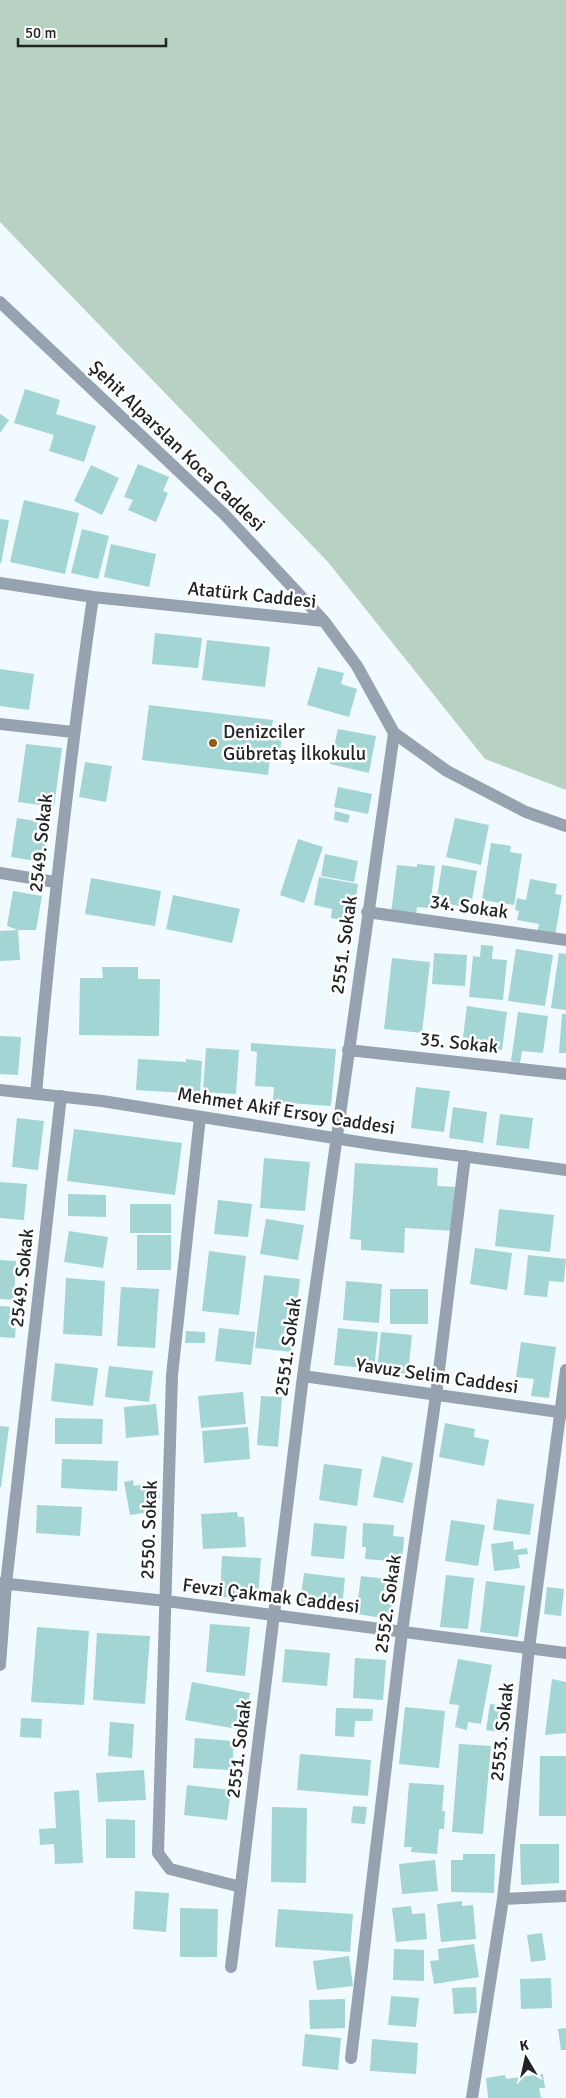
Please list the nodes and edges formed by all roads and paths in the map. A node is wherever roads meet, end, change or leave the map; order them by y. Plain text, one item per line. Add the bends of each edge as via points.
1 (0, 302) edge
2 (0, 583) edge
3 (93, 597) junction
4 (324, 621) junction
5 (0, 724) edge
6 (73, 732) junction
7 (394, 733) junction
8 (566, 826) edge
9 (0, 873) edge
10 (55, 882) junction
11 (367, 912) junction
12 (566, 940) edge
13 (348, 1050) junction
14 (566, 1074) edge
15 (0, 1090) edge
16 (36, 1094) junction
17 (61, 1096) junction
18 (200, 1117) junction
19 (336, 1139) junction
20 (465, 1156) junction
21 (566, 1170) edge
22 (566, 1370) edge
23 (303, 1376) junction
24 (436, 1395) junction
25 (564, 1412) edge
26 (3, 1583) edge
27 (166, 1601) junction
28 (274, 1615) junction
29 (402, 1632) junction
30 (529, 1648) junction
31 (566, 1653) edge
32 (0, 1665) edge
33 (241, 1887) junction
34 (566, 1896) edge
35 (504, 1899) junction
36 (231, 1967) dead end
37 (351, 2058) dead end
38 (472, 2098) edge

1 - 4 street, Şehit Alparslan Koca Caddesi via 226,515
2 - 3 street, Atatürk Caddesi
3 - 4 street, Atatürk Caddesi
3 - 6 street, 2549. Sokak
4 - 7 street, Atatürk Caddesi via 357,666
5 - 6 street
6 - 10 street, 2549. Sokak
7 - 8 street, Atatürk Caddesi via 447,771 526,812
7 - 11 street, 2551. Sokak
9 - 10 street
10 - 16 street, 2549. Sokak
11 - 12 street, 34. Sokak
11 - 13 street, 2551. Sokak
13 - 14 street, 35. Sokak
13 - 19 street, 2551. Sokak
15 - 16 street, Mehmet Akif Ersoy Caddesi
16 - 17 street, Mehmet Akif Ersoy Caddesi
17 - 18 street, Mehmet Akif Ersoy Caddesi
17 - 26 street, 2549. Sokak
18 - 19 street, Mehmet Akif Ersoy Caddesi
18 - 27 street, 2550. Sokak via 172,1375
19 - 20 street, Mehmet Akif Ersoy Caddesi
19 - 23 street, 2551. Sokak
20 - 21 street, Mehmet Akif Ersoy Caddesi
20 - 24 street, 2552. Sokak
22 - 25 street, 2553. Sokak
23 - 24 street, Yavuz Selim Caddesi
23 - 28 street, 2551. Sokak
24 - 25 street, Yavuz Selim Caddesi
24 - 29 street, 2552. Sokak
25 - 30 street, 2553. Sokak
26 - 27 street, Fevzi Çakmak Caddesi
26 - 32 street, 2549. Sokak
27 - 28 street, Fevzi Çakmak Caddesi
27 - 33 street, 2550. Sokak via 158,1853 170,1869
28 - 29 street, Fevzi Çakmak Caddesi
28 - 33 street, 2551. Sokak
29 - 30 street, Fevzi Çakmak Caddesi
29 - 37 street, 2552. Sokak
30 - 31 street, Fevzi Çakmak Caddesi
30 - 35 street, 2553. Sokak
33 - 36 street, 2551. Sokak
34 - 35 street
35 - 38 street, 2553. Sokak

